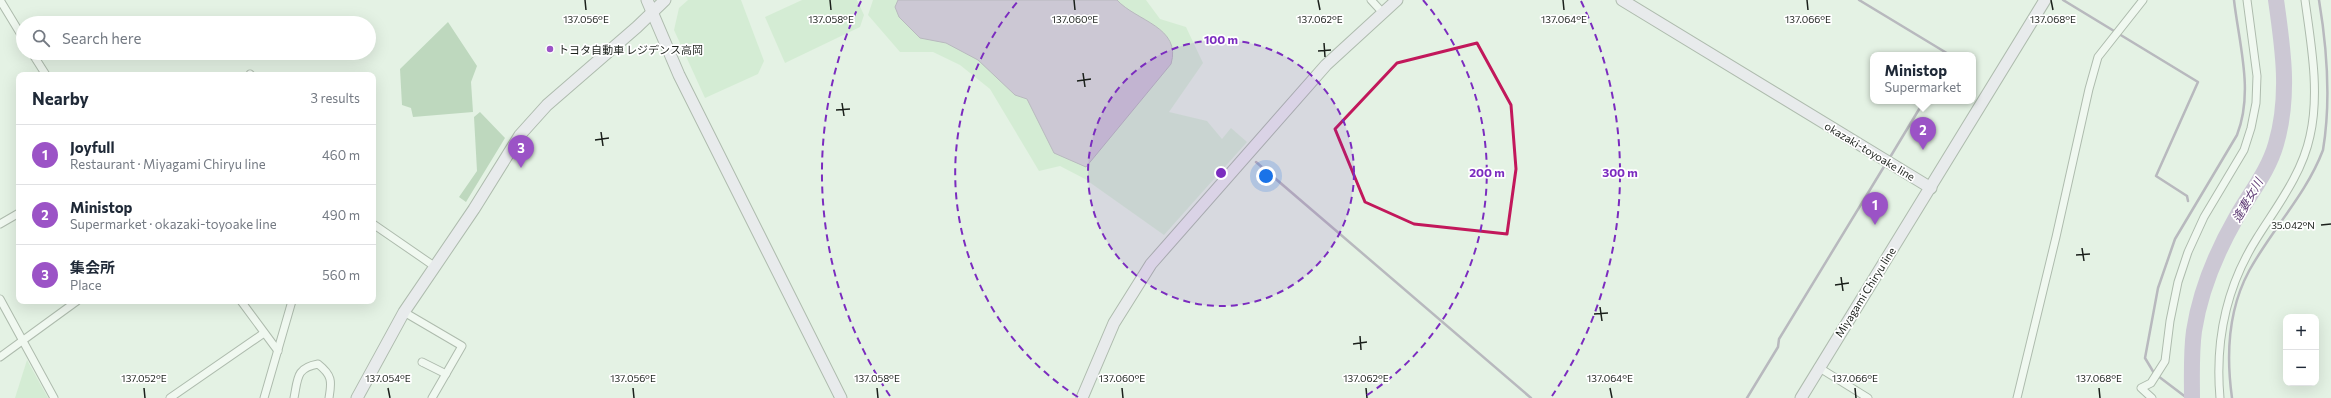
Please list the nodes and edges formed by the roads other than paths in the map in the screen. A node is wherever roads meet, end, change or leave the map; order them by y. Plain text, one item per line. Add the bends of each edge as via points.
1 (0, 0) edge
2 (646, 0) edge
3 (665, 0) edge
4 (1371, 0) edge
5 (1397, 0) edge
6 (1622, 0) edge
7 (2045, 0) edge
8 (2143, 0) edge
9 (2247, 0) edge
10 (2305, 0) edge
11 (651, 13) junction
12 (1383, 13) junction
13 (16, 26) edge
14 (36, 60) edge
15 (44, 72) edge
16 (1931, 188) junction
17 (16, 215) edge
18 (0, 224) edge
19 (376, 226) edge
20 (434, 266) junction
21 (0, 299) edge
22 (73, 304) edge
23 (243, 304) edge
24 (291, 304) edge
25 (404, 312) junction
26 (264, 333) junction
27 (23, 341) junction
28 (278, 350) junction
29 (0, 357) edge
30 (422, 362) dead end
31 (1818, 368) junction
32 (446, 374) junction
33 (54, 398) edge
34 (170, 398) edge
35 (264, 398) edge
36 (294, 398) edge
37 (329, 398) edge
38 (357, 398) edge
39 (432, 398) edge
40 (841, 398) edge
41 (1082, 398) edge
42 (1800, 398) edge
43 (1868, 398) edge
44 (2017, 398) edge
45 (2152, 398) edge
46 (2220, 398) edge

1 - 13 street
2 - 11 street
3 - 11 street
4 - 12 street
5 - 12 street
6 - 16 street, okazaki-toyoake line
7 - 16 street
8 - 44 street via 2098,57
9 - 45 street via 2257,76 2256,103 2251,128 2244,150 2204,217 2188,252 2178,282 2162,367 2151,383 2141,388
10 - 46 street via 2314,88 2310,136 2296,176 2244,261 2234,283 2221,332
11 - 20 street via 547,106 520,135 474,209
11 - 40 street via 689,96
12 - 41 street via 1326,65 1151,264 1114,323
14 - 15 street
16 - 31 street, Miyagami Chiryu line
17 - 18 street
19 - 20 street
20 - 25 street
21 - 27 street
22 - 27 street
23 - 26 street
24 - 28 street
25 - 32 street via 462,346
25 - 38 street
26 - 28 street
26 - 34 street
27 - 29 street
27 - 33 street
28 - 35 street
30 - 32 street
31 - 42 street, Miyagami Chiryu line
31 - 43 street
32 - 39 street
36 - 37 street via 298,375 306,366 318,364 328,372 331,384

